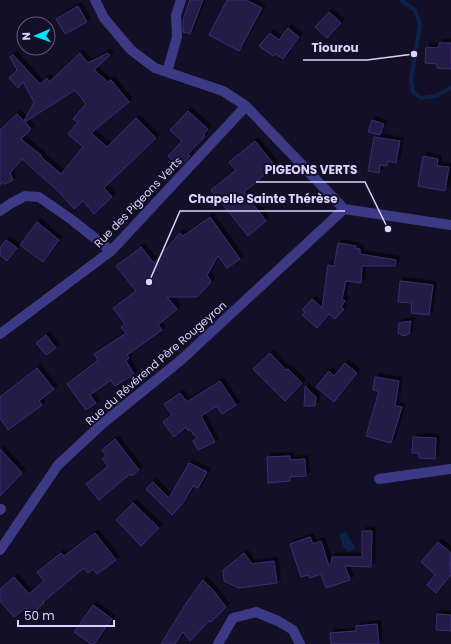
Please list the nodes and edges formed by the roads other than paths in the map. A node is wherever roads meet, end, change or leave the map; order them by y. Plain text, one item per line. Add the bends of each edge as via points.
1 (95, 0) edge
2 (181, 0) edge
3 (167, 72) junction
4 (246, 106) junction
5 (344, 209) junction
6 (0, 211) edge
7 (451, 224) edge
8 (111, 251) junction
9 (0, 334) edge
10 (451, 469) edge
11 (379, 479) dead end
12 (3, 539) edge
13 (0, 550) edge
14 (218, 644) edge
15 (300, 644) edge

1 - 3 street via 104,18 131,50 155,68
2 - 3 street via 176,15 177,37
3 - 4 street via 223,91
4 - 5 street
4 - 8 street, Rue des Pigeons Verts
5 - 7 street
5 - 12 street, Rue du Révérend Père Rougeyron via 181,360 64,458
6 - 8 street via 25,196 39,197
8 - 9 street, Rue des Pigeons Verts
10 - 11 street
12 - 13 street, Rue du Révérend Père Rougeyron
14 - 15 street via 233,618 256,612 293,630

